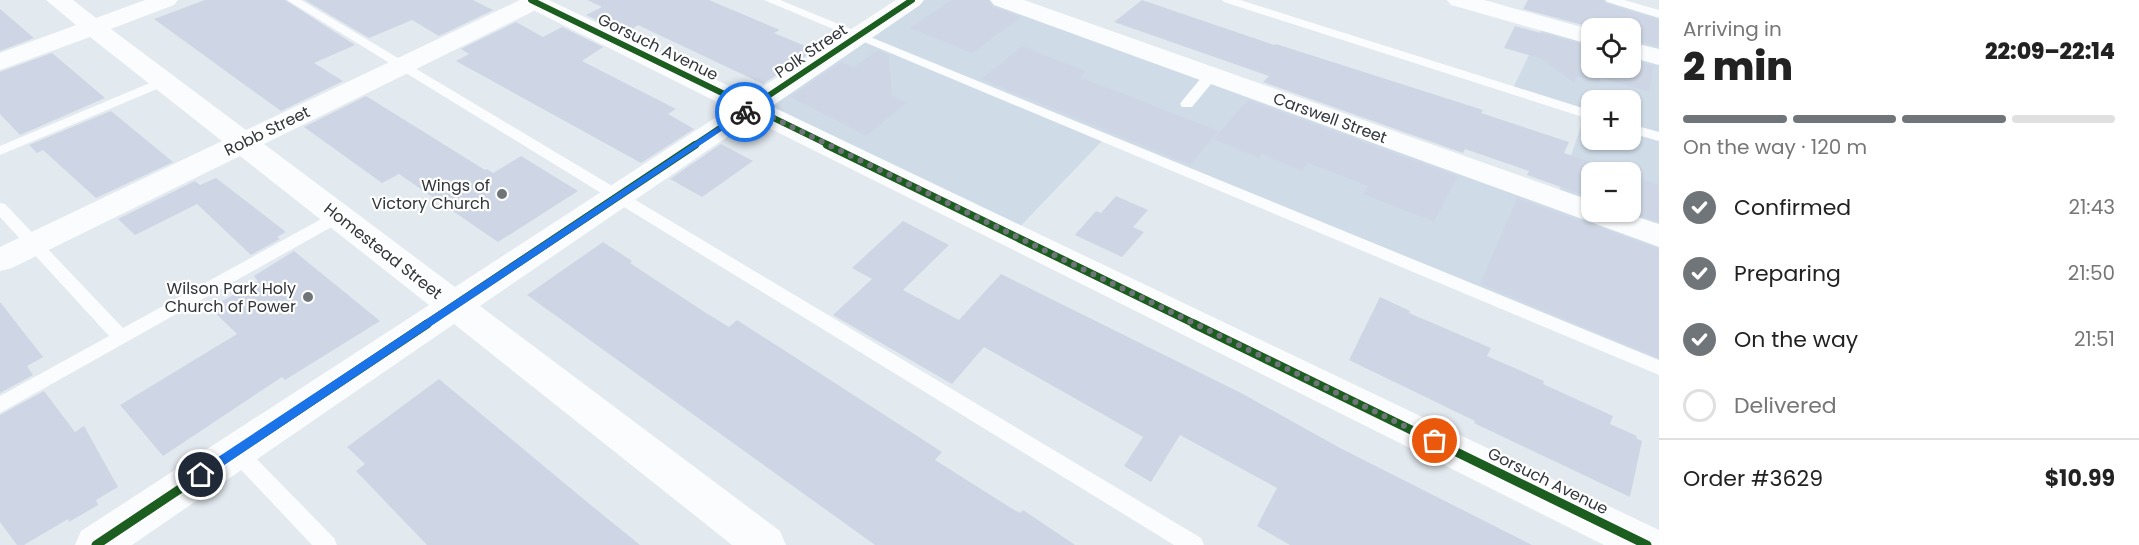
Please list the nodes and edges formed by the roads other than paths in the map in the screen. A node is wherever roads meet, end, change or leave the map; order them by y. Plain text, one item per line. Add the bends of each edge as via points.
1 (58, 0) edge
2 (166, 0) edge
3 (293, 0) edge
4 (770, 0) edge
5 (912, 0) edge
6 (1002, 0) edge
7 (1228, 0) edge
8 (1459, 0) edge
9 (1611, 0) edge
10 (533, 1) edge
11 (1659, 14) edge
12 (93, 27) junction
13 (1581, 35) edge
14 (858, 36) junction
15 (1641, 52) edge
16 (1659, 57) edge
17 (0, 62) edge
18 (402, 66) junction
19 (1210, 75) junction
20 (164, 81) junction
21 (1187, 104) dead end
22 (751, 107) junction
23 (1581, 112) edge
24 (1641, 131) edge
25 (1659, 137) edge
26 (243, 142) junction
27 (0, 151) edge
28 (618, 197) junction
29 (0, 208) edge
30 (339, 216) junction
31 (1659, 236) edge
32 (33, 244) junction
33 (0, 260) edge
34 (454, 306) junction
35 (121, 338) junction
36 (1659, 368) edge
37 (0, 405) edge
38 (236, 451) junction
39 (96, 545) edge
40 (326, 545) edge
41 (765, 545) edge
42 (1193, 545) edge
43 (1647, 545) edge

1 - 12 street, Homestead Street
2 - 12 street
3 - 18 lane
4 - 14 lane
5 - 14 street, Polk Street
6 - 19 street, Carswell Street
7 - 23 lane
8 - 13 street
9 - 11 lane
10 - 18 street, Robb Street
10 - 22 street, Gorsuch Avenue
12 - 17 street
12 - 20 street, Homestead Street
14 - 22 street, Polk Street
14 - 36 lane
15 - 16 street
18 - 26 street, Robb Street
18 - 28 lane
19 - 21 lane
19 - 31 street, Carswell Street
20 - 26 street, Homestead Street
20 - 27 lane
22 - 28 street, Polk Street
22 - 43 street, Gorsuch Avenue
24 - 25 lane
26 - 30 street, Homestead Street
26 - 32 street, Robb Street
28 - 34 street, Polk Street
28 - 42 lane
29 - 32 lane
30 - 34 street, Homestead Street
30 - 35 lane
32 - 33 street, Robb Street
32 - 35 lane
34 - 38 street, Polk Street
34 - 41 street, Homestead Street
35 - 37 lane
38 - 39 street, Polk Street
38 - 40 lane

